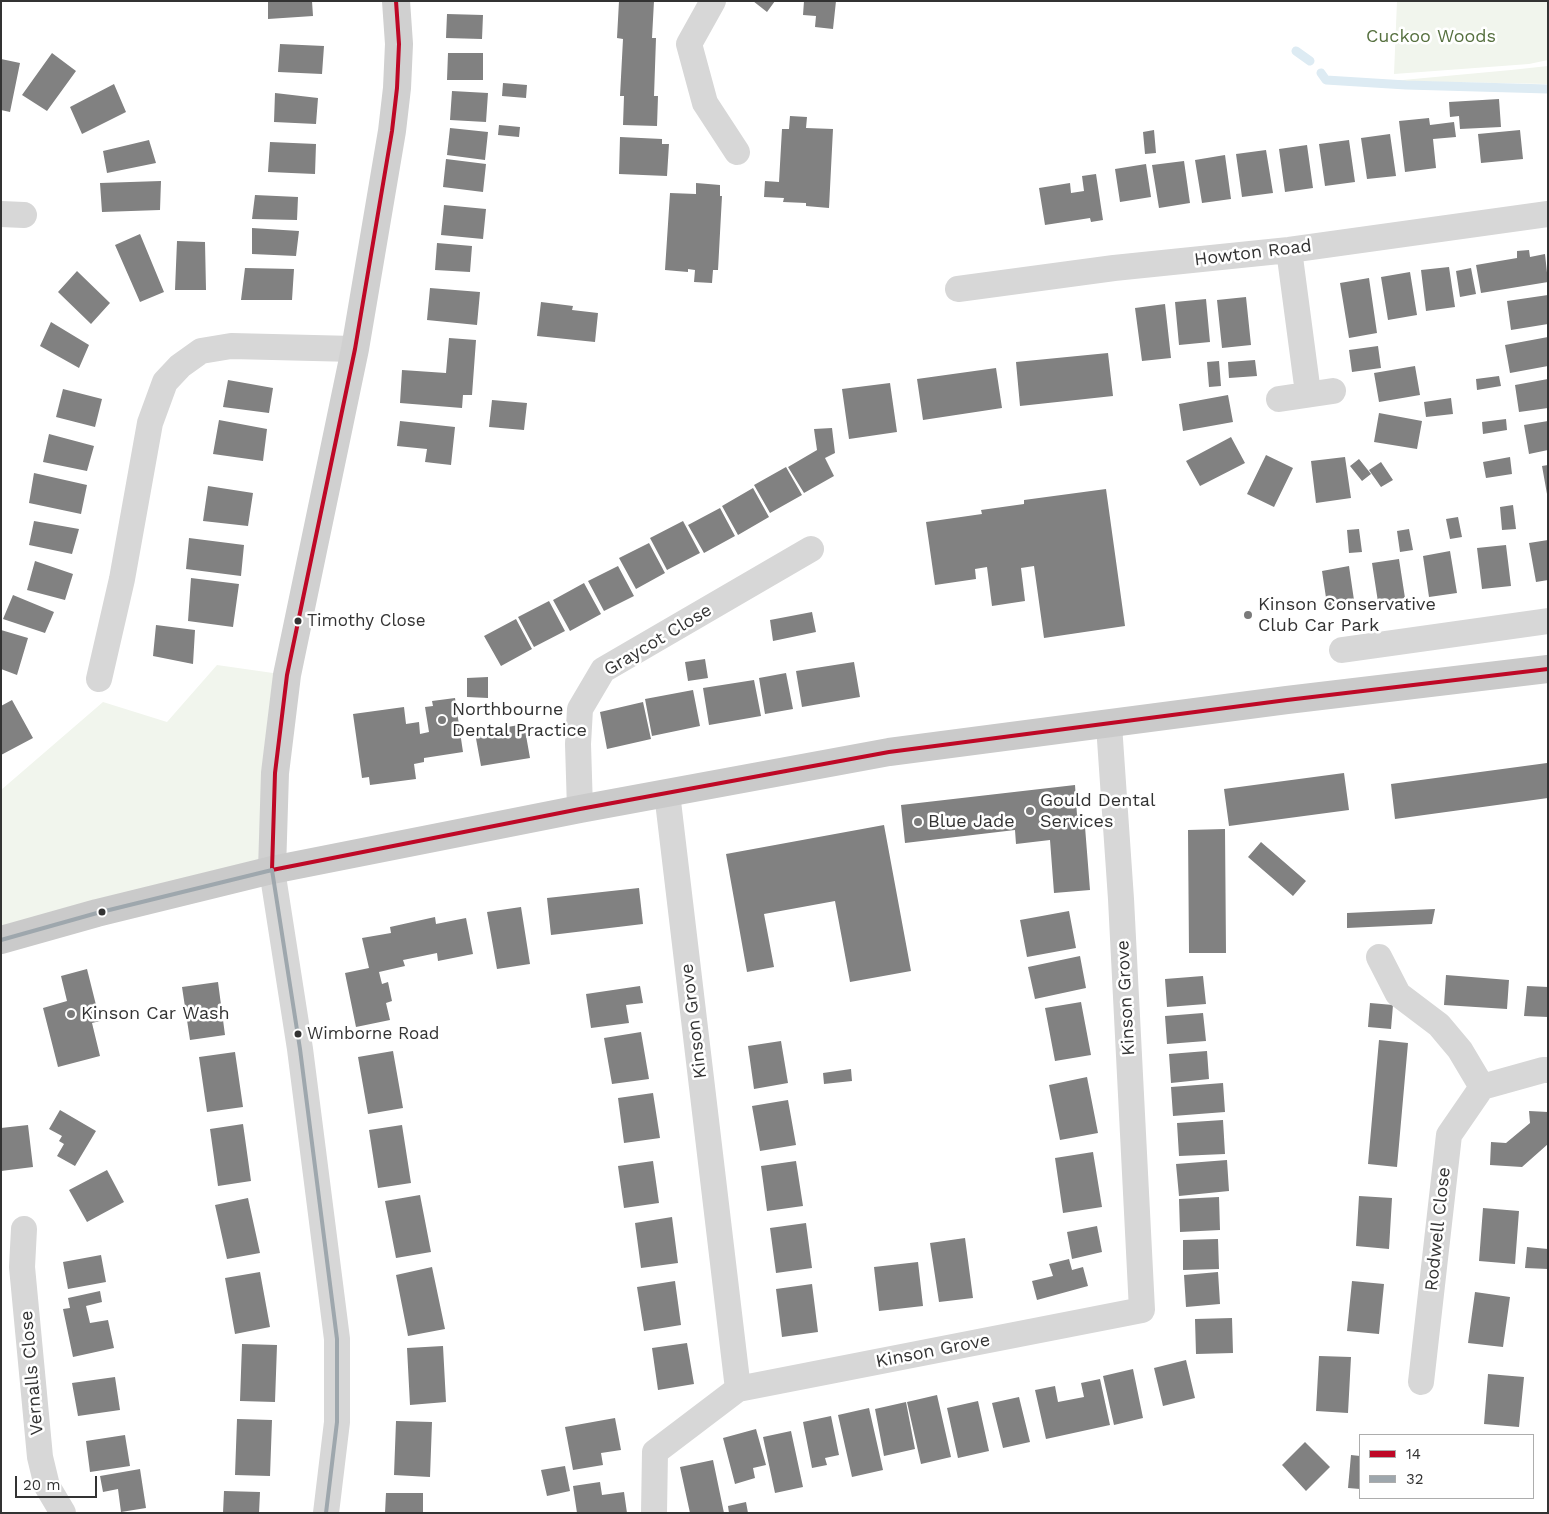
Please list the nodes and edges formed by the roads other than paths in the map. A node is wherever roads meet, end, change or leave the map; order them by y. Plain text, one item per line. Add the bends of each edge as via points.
1 (396, 1) edge
2 (713, 1) edge
3 (737, 152) dead end
4 (1548, 214) edge
5 (1289, 250) junction
6 (958, 289) dead end
7 (355, 350) junction
8 (1279, 399) dead end
9 (811, 549) dead end
10 (1548, 621) edge
11 (1342, 650) dead end
12 (1548, 669) edge
13 (99, 680) dead end
14 (1109, 725) junction
15 (667, 793) junction
16 (580, 809) junction
17 (272, 870) junction
18 (1, 940) edge
19 (1379, 957) dead end
20 (1548, 1070) edge
21 (1482, 1087) junction
22 (24, 1229) dead end
23 (12, 1268) edge
24 (1422, 1382) dead end
25 (738, 1389) junction
26 (63, 1513) edge
27 (326, 1513) edge
28 (654, 1513) edge

1 - 7 street via 399,44 392,131
2 - 3 street via 689,44 705,103
4 - 5 street, Howton Road
5 - 6 street, Howton Road via 1114,268
5 - 8 street via 1321,392
7 - 13 street via 231,346 201,350 165,382 150,423 122,579
7 - 17 street via 287,675 275,773
9 - 16 street, Graycot Close via 602,670 580,710
10 - 11 street
12 - 14 main road
14 - 15 main road via 889,752
14 - 25 street, Kinson Grove via 1142,1310
15 - 16 main road
15 - 25 street, Kinson Grove
16 - 17 main road
17 - 18 main road
17 - 27 street via 302,1059 337,1339 337,1422
19 - 21 street via 1398,994 1439,1025 1460,1050
20 - 21 street
21 - 24 street, Rodwell Close via 1449,1135
22 - 23 street, Vernalls Close
23 - 26 street, Vernalls Close via 40,1457 47,1486
25 - 28 street via 655,1452

